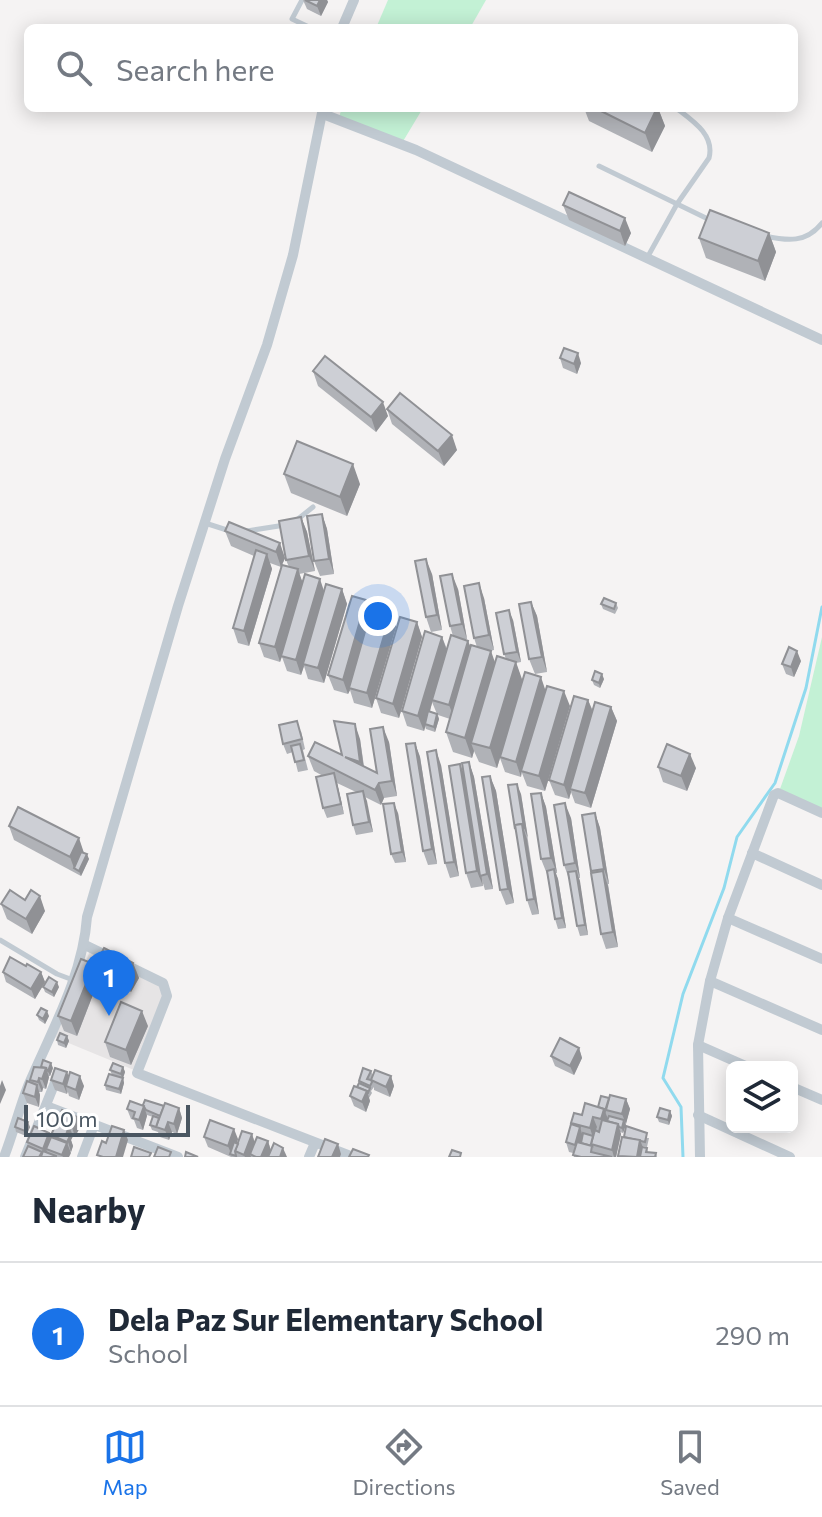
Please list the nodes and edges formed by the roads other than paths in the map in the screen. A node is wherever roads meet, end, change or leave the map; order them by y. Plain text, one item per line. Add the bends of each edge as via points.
1 (302, 0) edge
2 (354, 0) edge
3 (303, 24) edge
4 (344, 24) edge
5 (323, 112) edge
6 (325, 112) edge
7 (682, 112) edge
8 (599, 166) dead end
9 (677, 204) junction
10 (720, 223) edge
11 (822, 223) edge
12 (757, 234) edge
13 (646, 259) junction
14 (822, 340) edge
15 (313, 507) dead end
16 (204, 523) junction
17 (822, 813) edge
18 (752, 853) junction
19 (822, 885) edge
20 (728, 918) junction
21 (0, 940) edge
22 (85, 945) junction
23 (822, 959) edge
24 (73, 980) junction
25 (710, 981) junction
26 (822, 1030) edge
27 (698, 1045) junction
28 (734, 1061) edge
29 (58, 1073) edge
30 (798, 1090) edge
31 (822, 1100) edge
32 (46, 1106) junction
33 (698, 1115) junction
34 (94, 1125) junction
35 (315, 1143) junction
36 (139, 1144) junction
37 (4, 1157) edge
38 (25, 1157) edge
39 (82, 1157) edge
40 (134, 1157) edge
41 (178, 1157) edge
42 (309, 1157) edge
43 (353, 1157) edge
44 (700, 1157) edge
45 (790, 1157) edge

1 - 3 lane via 292,19
2 - 4 street
5 - 16 street via 293,255 267,345
6 - 13 street
7 - 9 lane via 707,136 711,150
8 - 9 lane
9 - 10 lane
9 - 13 lane
11 - 12 lane via 796,240
13 - 14 street
15 - 16 lane via 289,524 236,533
16 - 22 street via 87,917
17 - 18 street via 778,793
18 - 19 street
18 - 20 street
20 - 23 street
20 - 25 street
21 - 24 lane
22 - 24 street
22 - 35 street via 167,988 137,1073
24 - 37 street
25 - 26 street
25 - 27 street
27 - 28 street
27 - 33 street
29 - 32 street
30 - 31 street
32 - 34 street
32 - 38 street
33 - 44 street
33 - 45 street
34 - 36 street
34 - 39 street
35 - 42 street
35 - 43 street
36 - 40 street
36 - 41 street

